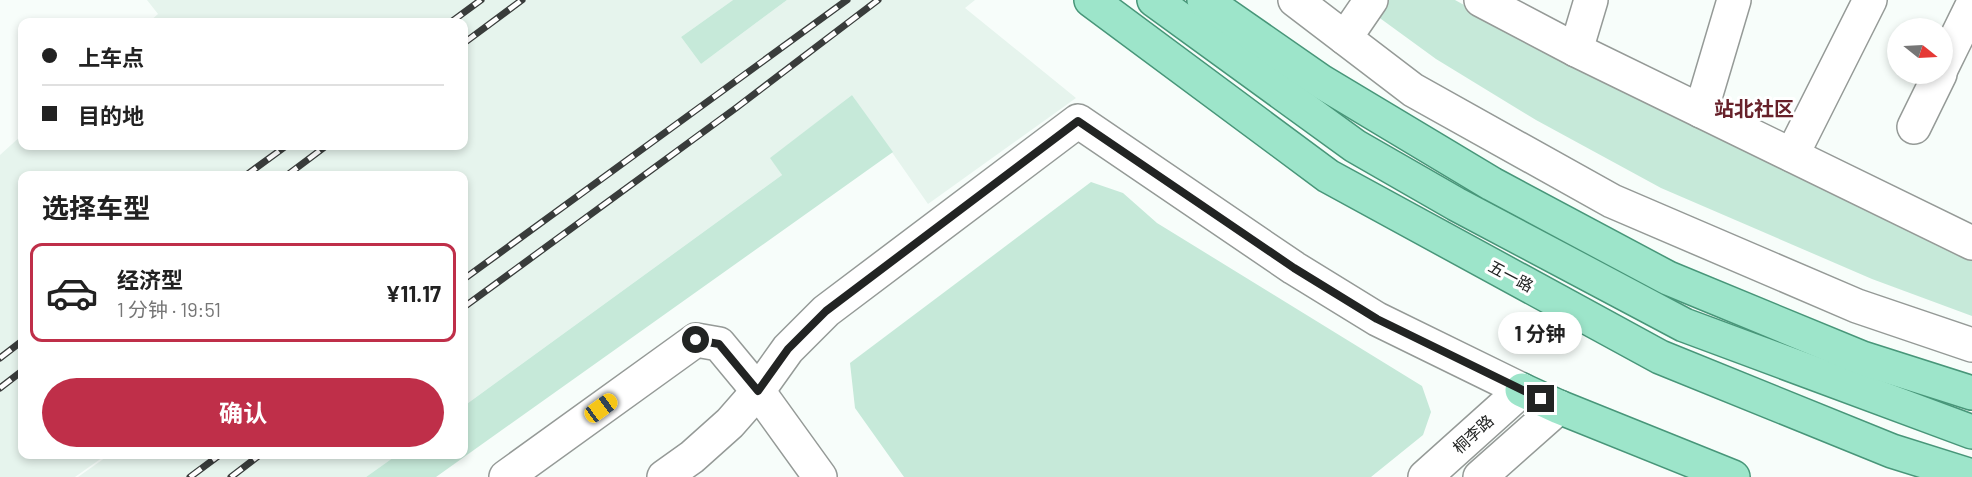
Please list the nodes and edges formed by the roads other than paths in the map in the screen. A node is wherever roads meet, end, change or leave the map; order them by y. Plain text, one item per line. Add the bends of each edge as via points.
1 (1091, 0) edge
2 (1154, 0) edge
3 (1203, 0) edge
4 (1295, 0) edge
5 (1371, 0) edge
6 (1481, 0) edge
7 (1592, 0) edge
8 (1734, 0) edge
9 (1870, 0) edge
10 (1972, 6) edge
11 (1345, 38) junction
12 (1953, 45) edge
13 (1576, 50) junction
14 (1935, 84) edge
15 (1701, 111) junction
16 (1914, 127) dead end
17 (1792, 156) junction
18 (1972, 243) edge
19 (1972, 345) edge
20 (1522, 390) junction
21 (758, 391) junction
22 (1972, 393) edge
23 (1559, 407) junction
24 (1972, 432) edge
25 (1972, 476) edge
26 (506, 477) edge
27 (664, 477) edge
28 (820, 477) edge
29 (1425, 477) edge
30 (1480, 477) edge
31 (1733, 477) edge

1 - 25 main road, 五一路 via 1328,176 1650,351 1892,451
2 - 24 main road via 1354,146 1673,320
3 - 22 main road via 1322,82 1492,184 1668,278 1862,358
4 - 11 street
5 - 11 street
6 - 13 street
7 - 13 street
8 - 15 street
9 - 17 street
10 - 12 street
11 - 19 street via 1413,90 1612,201 1857,306
13 - 15 street
14 - 16 street
15 - 17 street
17 - 18 street
20 - 21 street via 1377,319 1294,268 1078,121 826,311 788,349
20 - 23 main road
20 - 29 street, 桐李路
21 - 26 street via 719,344 696,340
21 - 27 street via 730,423
21 - 28 street
23 - 30 street
23 - 31 main road

